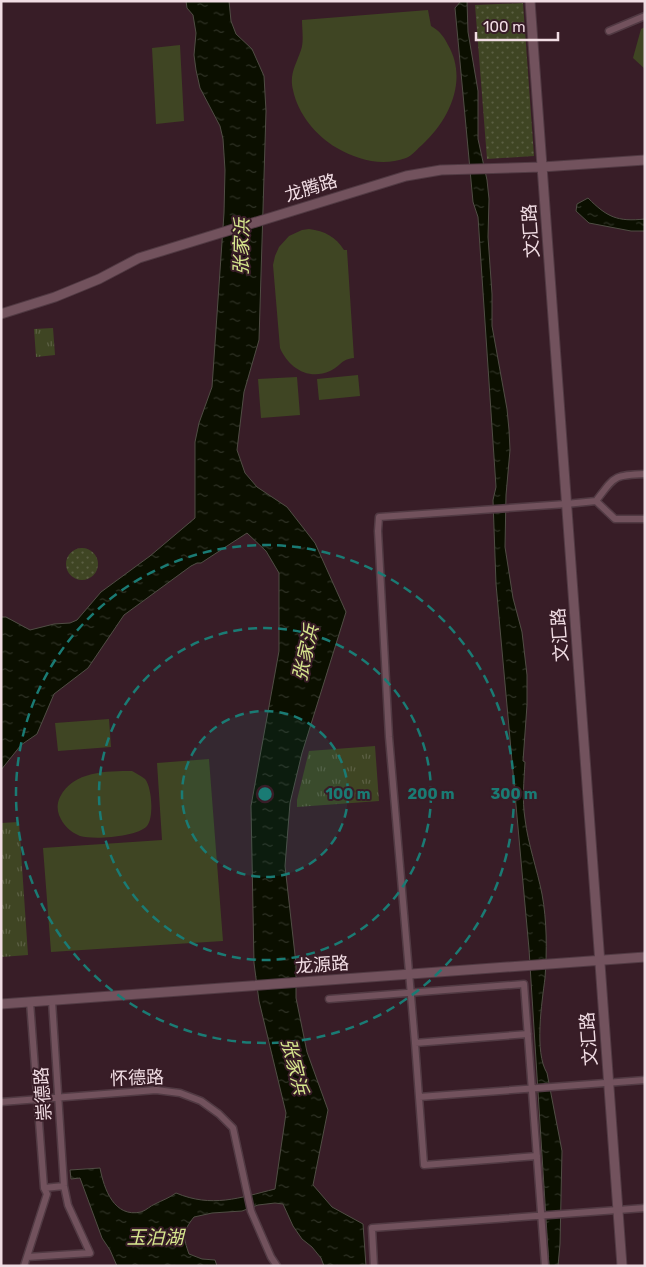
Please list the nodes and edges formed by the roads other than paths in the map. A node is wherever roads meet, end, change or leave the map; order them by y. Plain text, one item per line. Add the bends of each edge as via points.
1 (530, 1) edge
2 (645, 16) edge
3 (609, 31) dead end
4 (645, 160) edge
5 (542, 167) junction
6 (1, 314) edge
7 (645, 474) edge
8 (596, 501) junction
9 (566, 504) junction
10 (645, 519) edge
11 (645, 957) edge
12 (599, 961) junction
13 (408, 975) junction
14 (411, 993) junction
15 (329, 999) dead end
16 (52, 1000) junction
17 (30, 1002) junction
18 (1, 1004) edge
19 (528, 1034) junction
20 (415, 1043) junction
21 (645, 1080) edge
22 (608, 1083) junction
23 (532, 1089) junction
24 (419, 1097) junction
25 (59, 1098) junction
26 (36, 1100) junction
27 (1, 1102) edge
28 (537, 1156) junction
29 (64, 1186) junction
30 (44, 1188) junction
31 (645, 1208) edge
32 (618, 1209) junction
33 (542, 1215) junction
34 (27, 1257) junction
35 (24, 1266) edge
36 (277, 1266) edge
37 (374, 1266) edge
38 (545, 1266) edge
39 (622, 1266) edge

1 - 5 main road, 文汇路
2 - 3 street
4 - 5 main road, 龙腾路
5 - 6 main road, 龙腾路 via 440,170 406,176 139,258 55,297
5 - 9 main road, 文汇路
7 - 8 street via 612,479
8 - 9 street
8 - 10 street via 615,519
9 - 12 main road, 文汇路
9 - 13 street via 379,517 389,737
11 - 12 main road, 龙源路
12 - 13 main road, 龙源路
12 - 22 main road, 文汇路
13 - 14 street
13 - 16 main road, 龙源路
14 - 15 street
14 - 19 street via 524,984
14 - 20 street
16 - 17 main road, 龙源路
16 - 25 street, 崇德路
17 - 18 main road, 龙源路
17 - 26 street, 崇德路
19 - 20 street
19 - 23 street
20 - 24 street
21 - 22 street
22 - 23 street
22 - 32 main road, 文汇路
23 - 24 street
23 - 28 street
24 - 28 street via 424,1165
25 - 26 street, 怀德路
25 - 29 street, 崇德路
25 - 36 street, 怀德路 via 156,1090 180,1093 201,1101 219,1114 233,1128 251,1211
26 - 27 street, 怀德路
26 - 30 street, 崇德路
28 - 33 street
29 - 30 street
29 - 34 street, 崇德路 via 68,1204 90,1252
30 - 34 street, 崇德路 via 47,1194
31 - 32 street
32 - 33 street
32 - 39 main road, 文汇路
33 - 37 street via 372,1228
33 - 38 street
34 - 35 street, 崇德路

